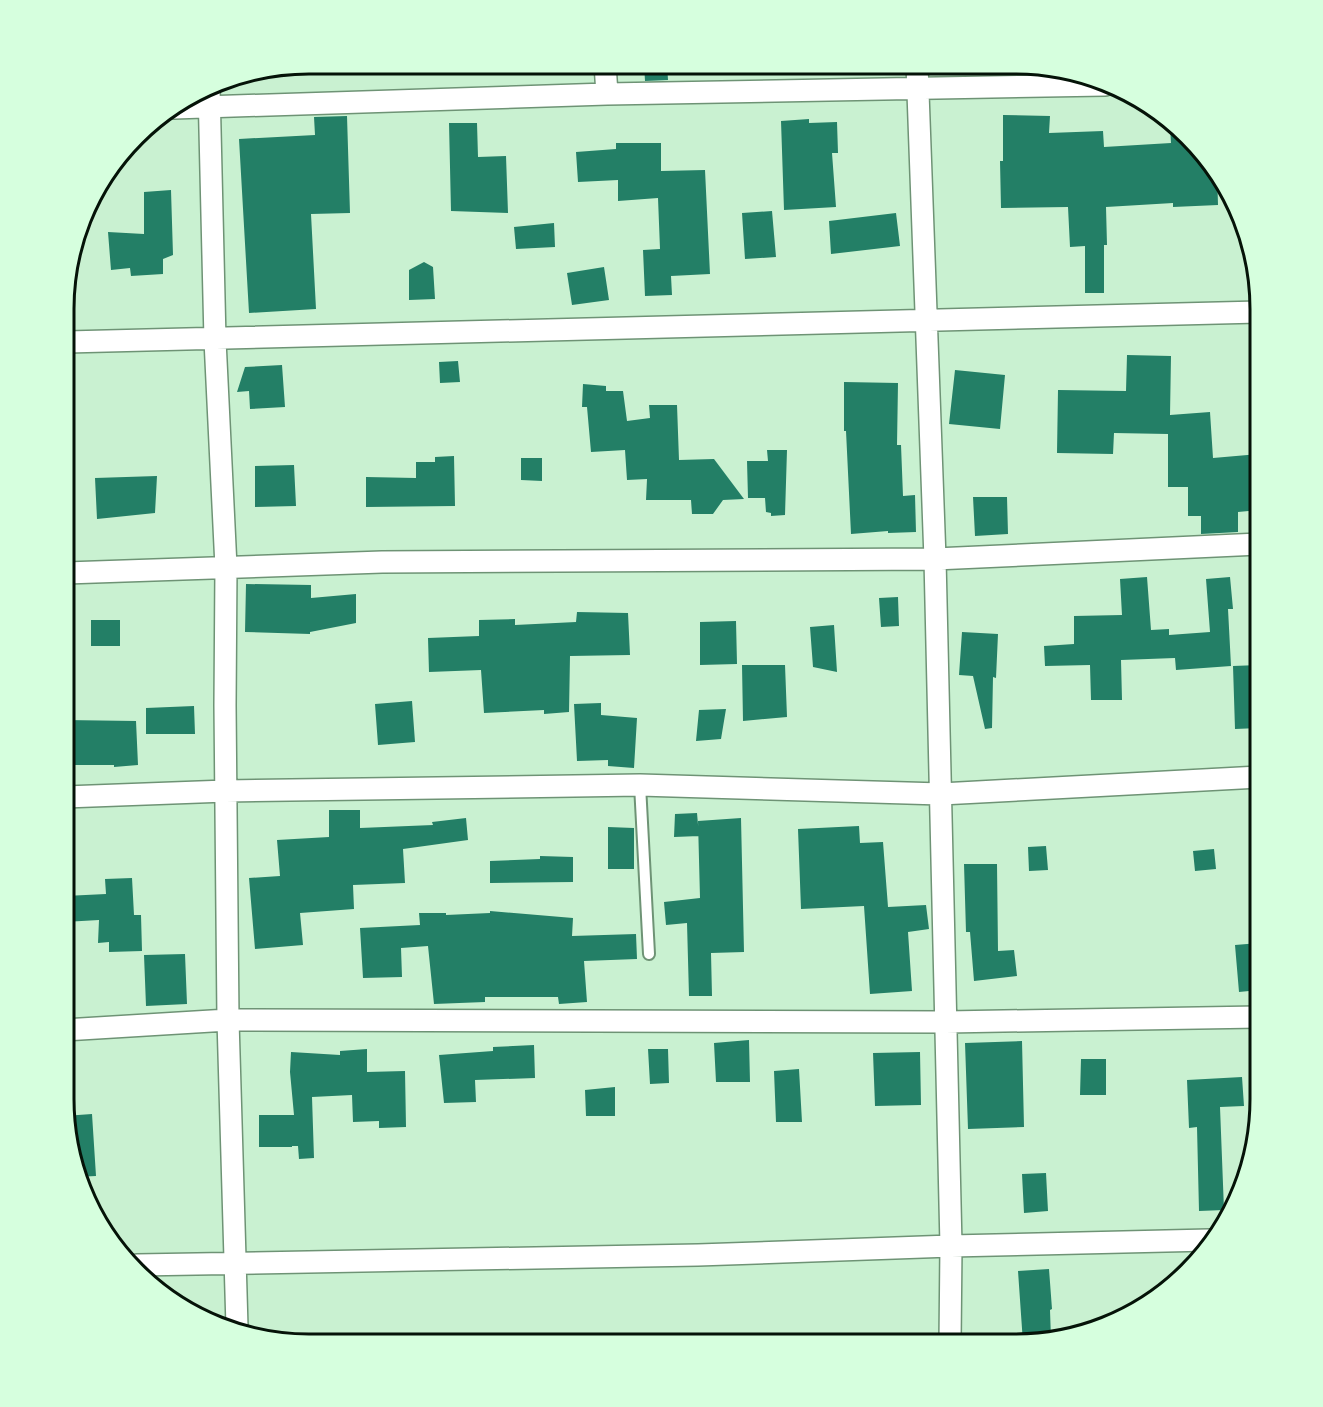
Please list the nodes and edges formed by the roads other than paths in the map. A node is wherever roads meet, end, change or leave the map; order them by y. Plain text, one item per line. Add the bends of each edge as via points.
1 (606, 74) edge
2 (917, 74) edge
3 (1087, 85) edge
4 (918, 87) junction
5 (607, 94) junction
6 (209, 98) edge
7 (1250, 312) edge
8 (927, 320) junction
9 (215, 340) junction
10 (74, 342) edge
11 (1250, 544) edge
12 (936, 559) junction
13 (226, 567) junction
14 (74, 573) edge
15 (1250, 778) edge
16 (640, 784) junction
17 (226, 791) junction
18 (941, 794) junction
19 (74, 797) edge
20 (648, 954) dead end
21 (1250, 1017) edge
22 (228, 1020) junction
23 (946, 1022) junction
24 (74, 1029) edge
25 (1202, 1240) edge
26 (951, 1246) junction
27 (236, 1263) junction
28 (142, 1265) edge
29 (237, 1322) edge
30 (950, 1334) edge

1 - 5 street
2 - 4 street
3 - 4 street
4 - 5 street
4 - 8 street
5 - 6 street
6 - 9 street
7 - 8 street
8 - 9 street
8 - 12 street
9 - 10 street
9 - 13 street
11 - 12 street
12 - 13 street via 394,562
12 - 18 street
13 - 14 street
13 - 17 street
15 - 18 street
16 - 17 street
16 - 18 street
16 - 20 lane
17 - 19 street
17 - 22 street
18 - 23 street
21 - 23 street
22 - 23 street
22 - 24 street
22 - 27 street
23 - 26 street
25 - 26 street
26 - 27 street
26 - 30 street
27 - 28 street
27 - 29 street

